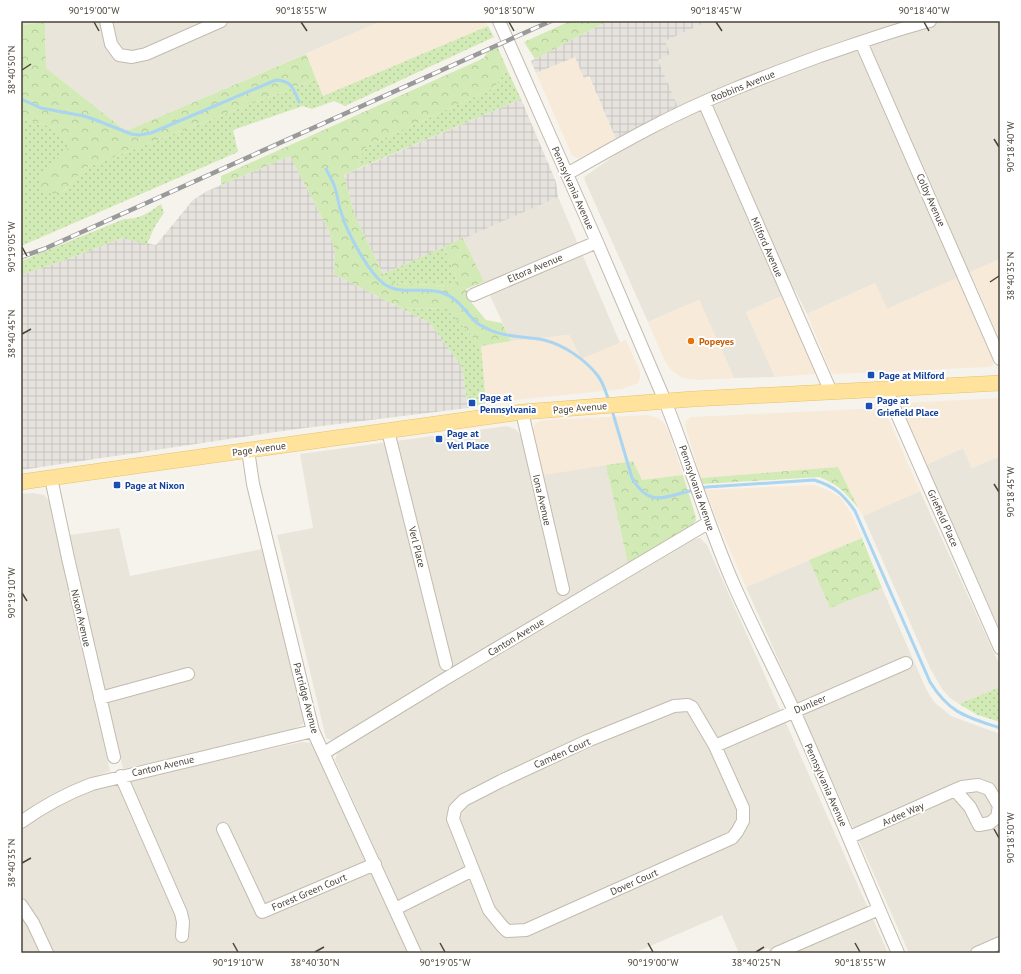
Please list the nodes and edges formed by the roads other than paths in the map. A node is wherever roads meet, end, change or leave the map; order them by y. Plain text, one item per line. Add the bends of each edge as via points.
1 (106, 21) edge
2 (221, 21) edge
3 (498, 21) edge
4 (930, 21) edge
5 (861, 42) junction
6 (704, 102) junction
7 (566, 174) junction
8 (597, 242) junction
9 (473, 295) dead end
10 (1000, 359) edge
11 (1000, 383) edge
12 (886, 389) junction
13 (831, 392) junction
14 (665, 401) junction
15 (522, 412) junction
16 (388, 431) junction
17 (248, 450) junction
18 (51, 478) junction
19 (21, 482) edge
20 (708, 523) junction
21 (563, 589) dead end
22 (1000, 648) edge
23 (906, 663) dead end
24 (446, 664) dead end
25 (188, 674) dead end
26 (100, 698) junction
27 (794, 711) junction
28 (313, 731) junction
29 (715, 746) junction
30 (324, 754) junction
31 (114, 757) dead end
32 (121, 776) junction
33 (956, 790) dead end
34 (21, 822) edge
35 (223, 829) dead end
36 (850, 837) junction
37 (375, 864) junction
38 (473, 870) junction
39 (21, 905) edge
40 (396, 908) junction
41 (879, 909) junction
42 (182, 936) dead end
43 (1000, 943) edge
44 (47, 953) edge
45 (415, 953) edge
46 (777, 953) edge
47 (898, 953) edge
48 (977, 953) edge

1 - 2 street via 111,44 119,55 132,57 146,54
3 - 7 street, Pennsylvania Avenue
4 - 5 street, Robbins Avenue
5 - 6 street, Robbins Avenue
5 - 10 street, Colby Avenue
6 - 7 street, Robbins Avenue
6 - 13 street, Milford Avenue
7 - 8 street, Pennsylvania Avenue
8 - 9 street, Eltora Avenue
8 - 14 street, Pennsylvania Avenue
11 - 12 main road, Page Avenue
12 - 13 main road, Page Avenue
12 - 22 street, Griefield Place
13 - 14 main road, Page Avenue
14 - 15 main road, Page Avenue
14 - 20 street, Pennsylvania Avenue
15 - 16 main road, Page Avenue
15 - 21 street, Iona Avenue
16 - 17 main road, Page Avenue
16 - 24 street, Verl Place
17 - 18 main road, Page Avenue
17 - 28 street, Partridge Avenue via 253,484
18 - 19 main road, Page Avenue
18 - 26 street, Nixon Avenue
20 - 27 street, Pennsylvania Avenue via 733,584
20 - 30 street, Canton Avenue
23 - 27 street, Dunleer
25 - 26 street
26 - 31 street, Nixon Avenue
27 - 29 street, Dunleer
27 - 36 street, Pennsylvania Avenue
28 - 30 street, Partridge Avenue
28 - 32 street, Canton Avenue
29 - 38 street, Camden Court via 692,707 674,706 587,741 501,781 464,800 455,809 453,819
29 - 38 street, Dover Court via 743,808 743,822 732,838 526,930 507,930 502,926 489,910
30 - 37 street, Partridge Avenue
32 - 34 street, Canton Avenue via 71,792 50,802
32 - 42 street via 181,913
33 - 36 street, Ardee Way
35 - 37 street, Forest Green Court via 262,912
36 - 41 street, Pennsylvania Avenue
37 - 40 street, Partridge Avenue
38 - 40 street
39 - 44 street
40 - 45 street, Partridge Avenue
41 - 46 street
41 - 47 street, Pennsylvania Avenue
43 - 48 street

